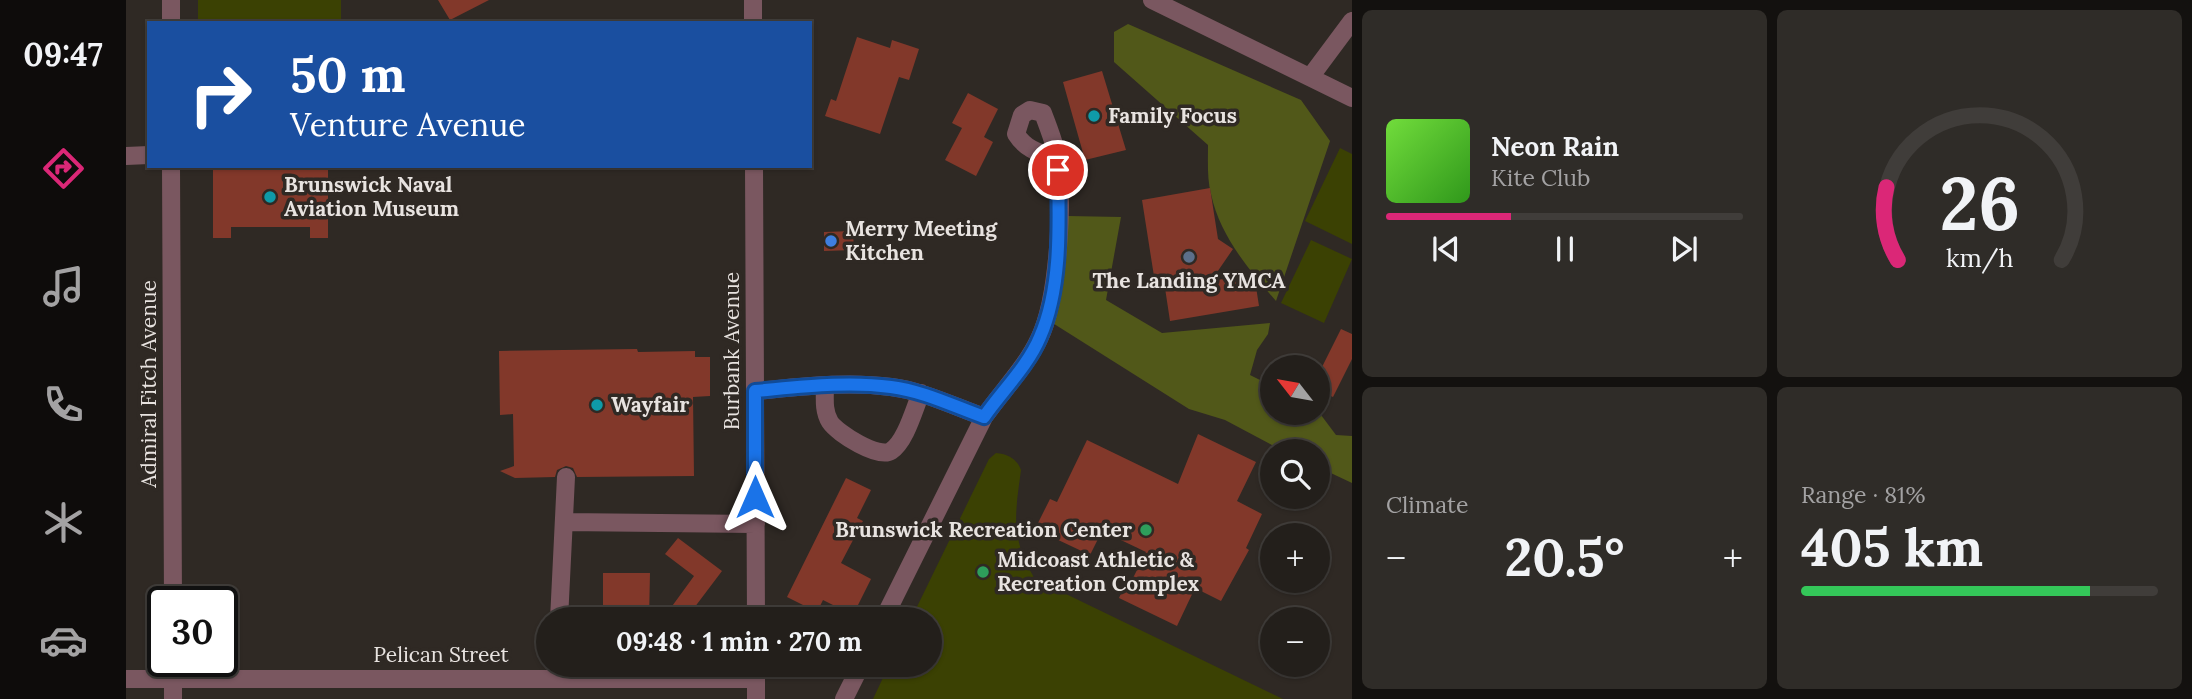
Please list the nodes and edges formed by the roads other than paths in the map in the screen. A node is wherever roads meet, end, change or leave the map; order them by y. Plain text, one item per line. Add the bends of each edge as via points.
1 (171, 0) edge
2 (752, 0) edge
3 (1152, 0) edge
4 (171, 21) edge
5 (753, 21) edge
6 (1352, 21) edge
7 (1311, 76) junction
8 (1352, 98) edge
9 (147, 155) edge
10 (126, 156) edge
11 (1057, 164) dead end
12 (171, 168) edge
13 (754, 168) edge
14 (825, 385) junction
15 (755, 391) junction
16 (921, 393) junction
17 (984, 417) junction
18 (566, 477) dead end
19 (564, 522) junction
20 (755, 524) junction
21 (173, 586) edge
22 (560, 607) edge
23 (756, 607) edge
24 (889, 607) edge
25 (238, 671) edge
26 (536, 672) edge
27 (147, 675) edge
28 (173, 677) edge
29 (756, 677) edge
30 (854, 677) edge
31 (126, 679) edge
32 (173, 699) edge
33 (756, 699) edge
34 (844, 699) edge

1 - 4 street
2 - 5 street
3 - 7 street
6 - 7 street
7 - 8 street
9 - 10 street
11 - 17 street via 1059,228 1041,336
12 - 21 street, Admiral Fitch Avenue
13 - 15 street, Burbank Avenue
14 - 15 street
14 - 16 street via 892,387
14 - 16 street via 830,423 877,454 889,453 897,445
15 - 20 street, Burbank Avenue
16 - 17 street
17 - 24 street
18 - 19 street
19 - 20 street
19 - 22 street
20 - 23 street, Burbank Avenue
25 - 26 street, Pelican Street
27 - 31 street, Pelican Street
28 - 32 street
29 - 33 street
30 - 34 street

